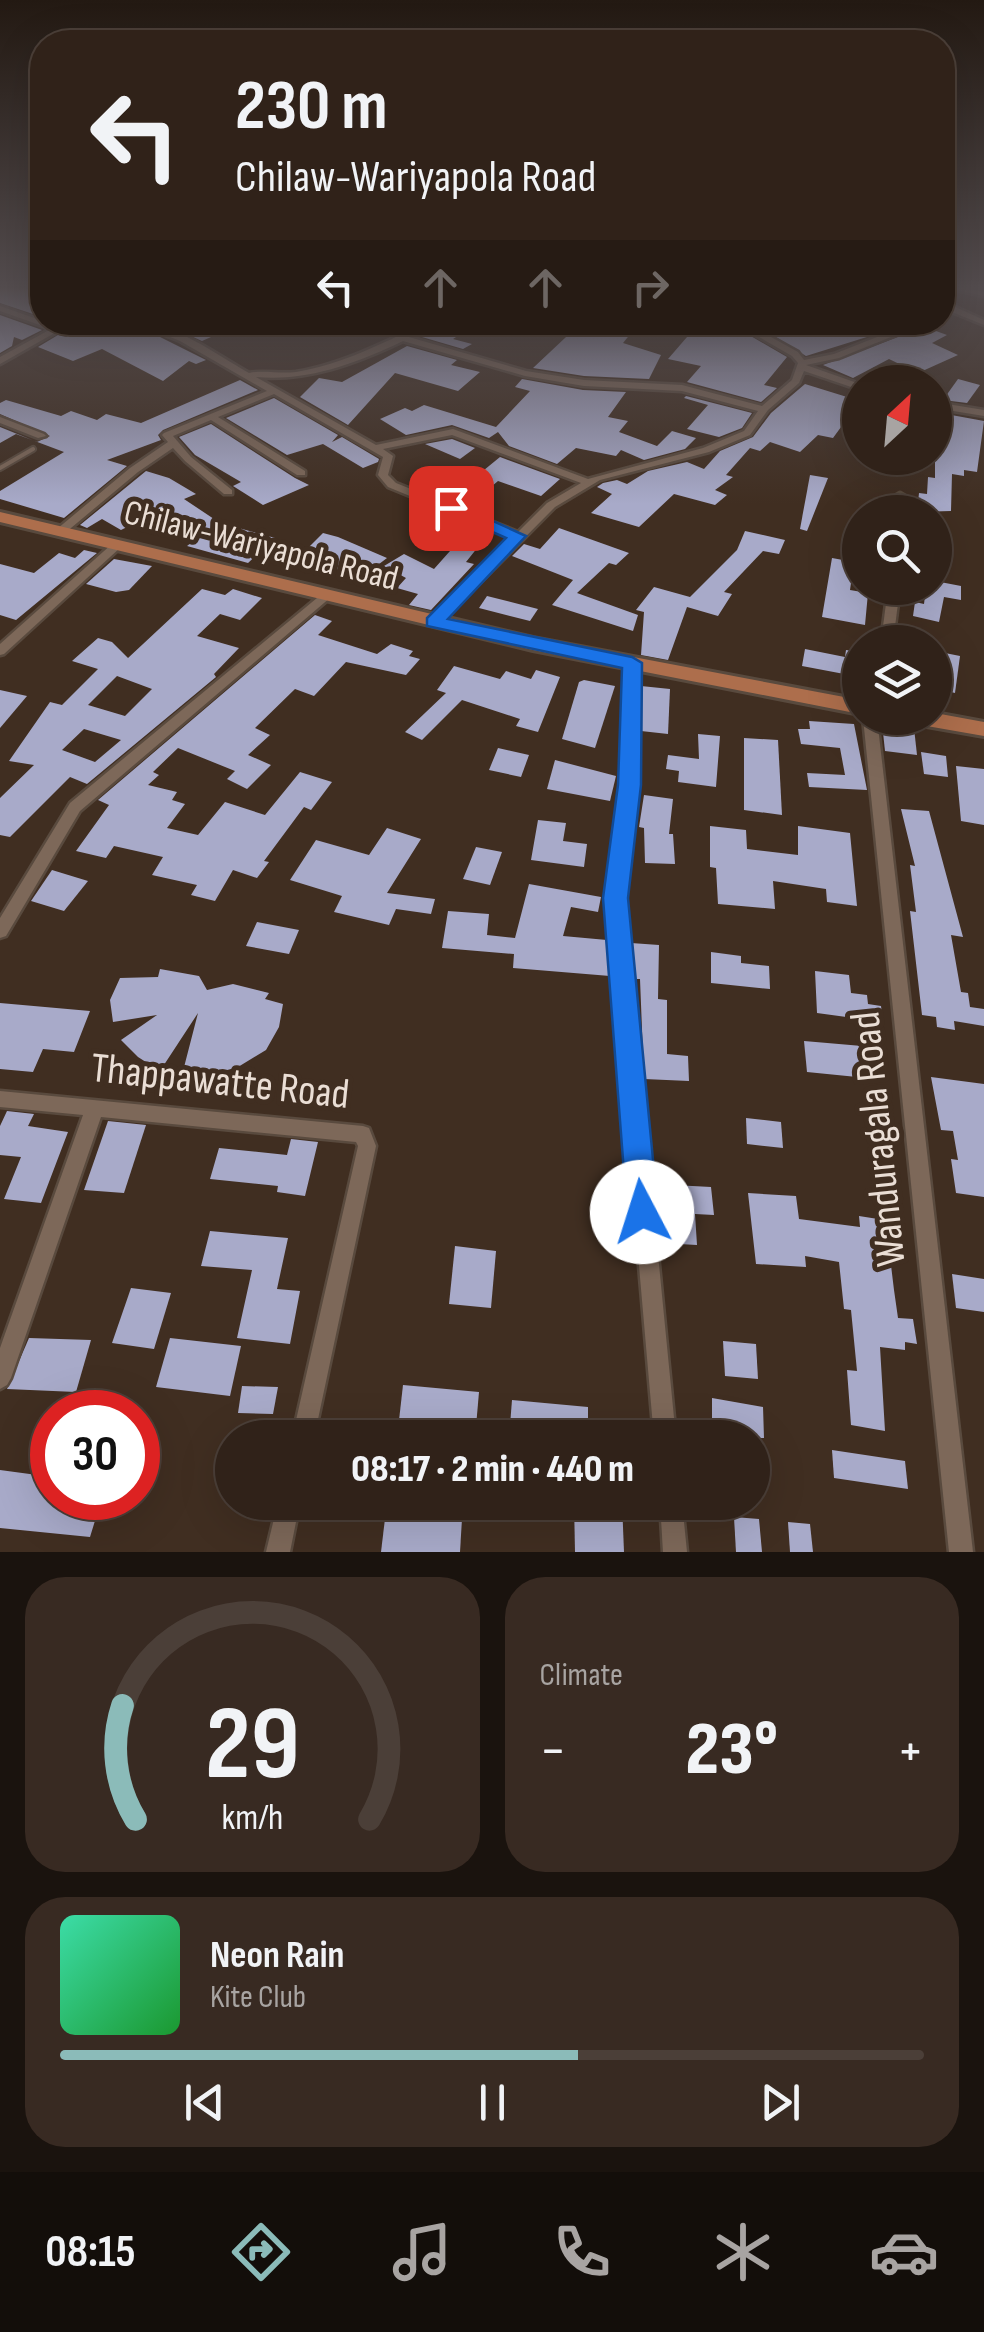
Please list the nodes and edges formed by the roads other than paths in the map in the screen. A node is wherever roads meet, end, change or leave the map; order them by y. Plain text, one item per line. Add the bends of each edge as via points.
1 (219, 359) edge
2 (341, 359) edge
3 (477, 359) edge
4 (798, 359) edge
5 (823, 359) edge
6 (802, 365) junction
7 (238, 370) junction
8 (842, 380) edge
9 (274, 391) junction
10 (952, 408) edge
11 (763, 410) junction
12 (984, 414) edge
13 (210, 416) junction
14 (0, 420) edge
15 (41, 436) dead end
16 (174, 444) junction
17 (376, 448) junction
18 (33, 449) dead end
19 (0, 468) edge
20 (301, 472) dead end
21 (588, 482) junction
22 (228, 492) dead end
23 (0, 516) edge
24 (61, 532) junction
25 (518, 536) junction
26 (117, 544) junction
27 (326, 595) junction
28 (434, 622) junction
29 (0, 651) edge
30 (632, 663) junction
31 (842, 704) edge
32 (952, 724) edge
33 (984, 729) edge
34 (872, 735) edge
35 (0, 932) edge
36 (0, 1099) edge
37 (95, 1108) junction
38 (0, 1378) edge
39 (307, 1420) edge
40 (663, 1420) edge
41 (285, 1520) edge
42 (671, 1520) edge
43 (278, 1552) edge
44 (674, 1552) edge
45 (961, 1552) edge

1 - 7 street
2 - 7 street via 287,378
3 - 11 street via 584,382 682,388
4 - 6 street
5 - 6 street
6 - 8 street
6 - 11 street via 796,381
7 - 9 street
9 - 13 street
9 - 17 street
10 - 12 street
11 - 21 street via 747,433 706,450
13 - 16 street via 166,435
13 - 20 street
14 - 15 street
16 - 22 street
16 - 24 street
17 - 21 street via 453,432
17 - 25 street via 388,456 382,475 392,485
18 - 19 lane
21 - 25 street
23 - 24 main road, Chilaw-Wariyapola Road
24 - 26 main road, Chilaw-Wariyapola Road
25 - 28 street
26 - 27 main road, Chilaw-Wariyapola Road
26 - 29 street
27 - 28 main road, Chilaw-Wariyapola Road
27 - 35 street via 75,808
28 - 30 main road, Chilaw-Wariyapola Road
30 - 31 main road, Chilaw-Wariyapola Road
30 - 40 street via 630,785 615,898
32 - 33 main road
34 - 45 street, Wanduragala Road
36 - 37 street, Thappawatte Road
37 - 38 street
37 - 39 street, Thappawatte Road via 363,1134 367,1146
41 - 43 street
42 - 44 street

